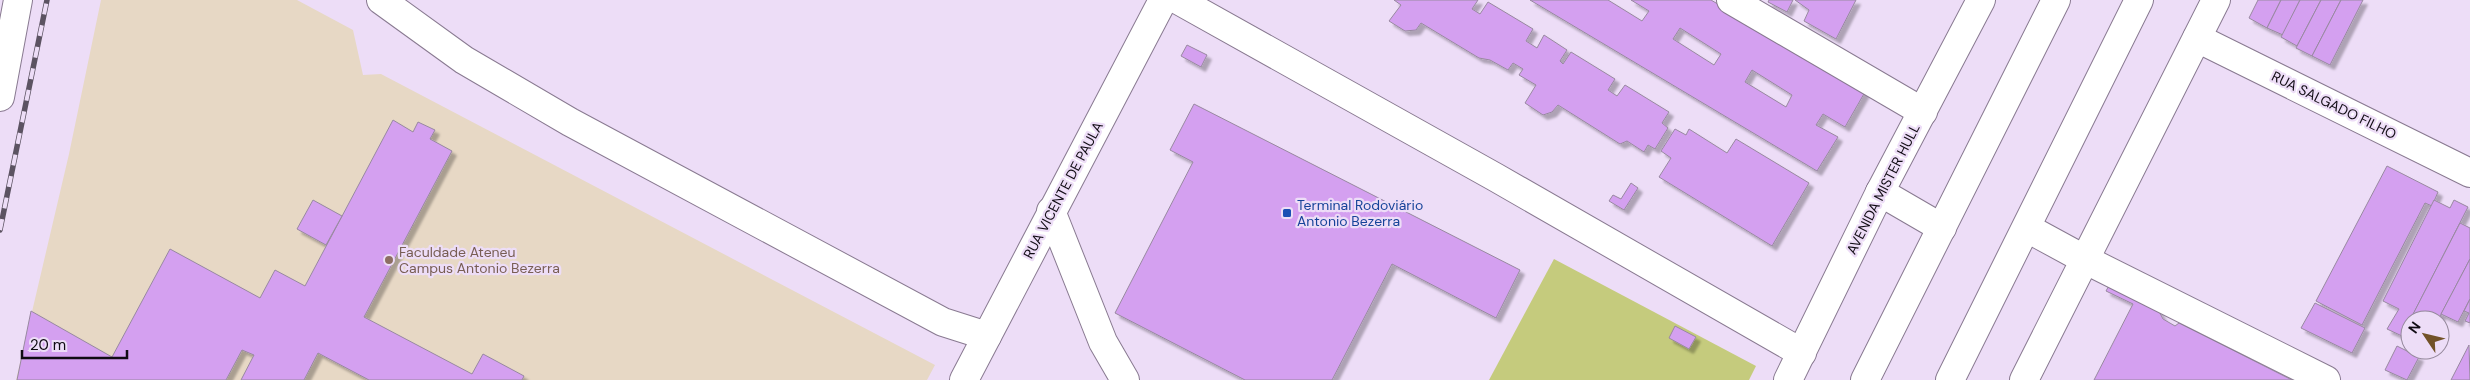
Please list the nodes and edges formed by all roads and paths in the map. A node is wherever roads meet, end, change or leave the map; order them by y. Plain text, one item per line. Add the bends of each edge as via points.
1 (18, 0) edge
2 (381, 0) edge
3 (1162, 0) edge
4 (1178, 0) edge
5 (1731, 0) edge
6 (1981, 0) edge
7 (2056, 0) edge
8 (2139, 0) edge
9 (2216, 0) edge
10 (2197, 38) junction
11 (0, 97) edge
12 (1923, 112) junction
13 (2470, 172) edge
14 (1880, 192) junction
15 (1051, 211) junction
16 (1942, 228) junction
17 (2027, 228) junction
18 (2084, 259) junction
19 (987, 336) junction
20 (1802, 353) junction
21 (964, 380) edge
22 (1125, 380) edge
23 (1788, 380) edge
24 (1864, 380) edge
25 (1950, 380) edge
26 (2024, 380) edge
27 (2326, 380) edge

1 - 11 main road
2 - 19 main road via 464,60 570,122 934,318
3 - 15 main road, RUA VICENTE DE PAULA
4 - 20 main road
5 - 12 main road
6 - 12 main road, AVENIDA MISTER HULL
7 - 16 main road
8 - 17 main road
9 - 10 main road
10 - 13 main road, RUA SALGADO FILHO
10 - 18 main road
12 - 14 main road, AVENIDA MISTER HULL
14 - 16 main road
14 - 20 main road, AVENIDA MISTER HULL
15 - 19 main road, RUA VICENTE DE PAULA
15 - 22 main road via 1103,342
16 - 24 main road
17 - 18 main road
17 - 25 main road
18 - 26 main road
18 - 27 main road
19 - 21 main road, RUA VICENTE DE PAULA
20 - 23 main road, AVENIDA MISTER HULL

